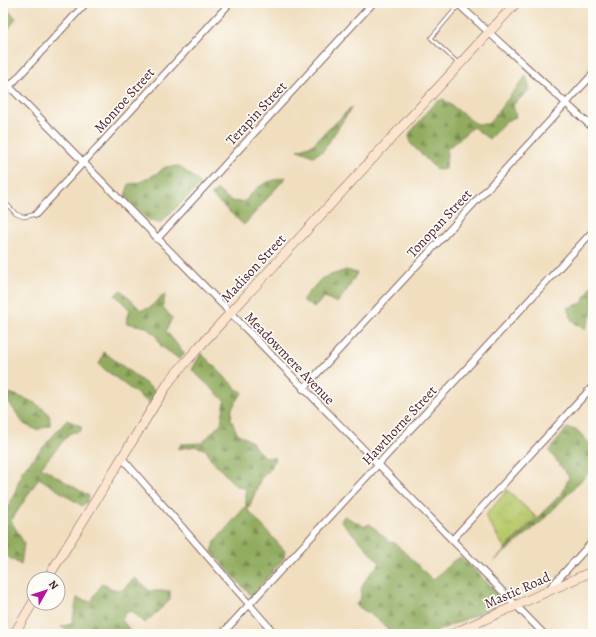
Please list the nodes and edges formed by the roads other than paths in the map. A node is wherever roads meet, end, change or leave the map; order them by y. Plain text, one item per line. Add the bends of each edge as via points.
1 (86, 3) edge
2 (230, 3) edge
3 (373, 3) edge
4 (516, 3) edge
5 (458, 4) edge
6 (489, 32) junction
7 (460, 64) junction
8 (593, 74) edge
9 (3, 80) edge
10 (9, 87) junction
11 (566, 104) junction
12 (593, 128) edge
13 (83, 163) junction
14 (3, 200) edge
15 (36, 214) joint
16 (593, 231) edge
17 (157, 239) junction
18 (230, 314) junction
19 (593, 386) edge
20 (303, 389) junction
21 (122, 458) junction
22 (378, 464) junction
23 (452, 540) junction
24 (593, 541) edge
25 (53, 571) edge
26 (593, 571) edge
27 (544, 593) junction
28 (249, 604) junction
29 (515, 605) junction
30 (28, 611) edge
31 (14, 634) edge
32 (222, 634) edge
33 (275, 634) edge
34 (452, 634) edge
35 (544, 634) edge

1 - 10 street
2 - 13 street, Monroe Street
3 - 17 street, Terapin Street
4 - 6 street, Madison Street
5 - 6 street
5 - 7 lane via 430,38
6 - 7 street, Madison Street
6 - 11 street
7 - 18 street, Madison Street
8 - 11 street, Tonopan Street
9 - 10 street, Meadowmere Avenue
10 - 13 street, Meadowmere Avenue
11 - 12 street
11 - 20 street, Tonopan Street
13 - 15 street, Monroe Street
13 - 17 street, Meadowmere Avenue
14 - 15 lane via 16,214 24,217
16 - 22 street, Hawthorne Street
17 - 18 street, Meadowmere Avenue
18 - 20 street, Meadowmere Avenue
18 - 21 street, Madison Street via 171,379
19 - 23 street
20 - 22 street, Meadowmere Avenue
21 - 25 street, Madison Street
21 - 28 street
22 - 23 street, Meadowmere Avenue
22 - 28 street, Hawthorne Street
23 - 29 street, Meadowmere Avenue
24 - 27 street
26 - 27 street, Mastic Road
27 - 29 street, Mastic Road
28 - 32 street, Hawthorne Street
28 - 33 street
29 - 34 street, Mastic Road
29 - 35 street, Meadowmere Avenue
30 - 31 street

